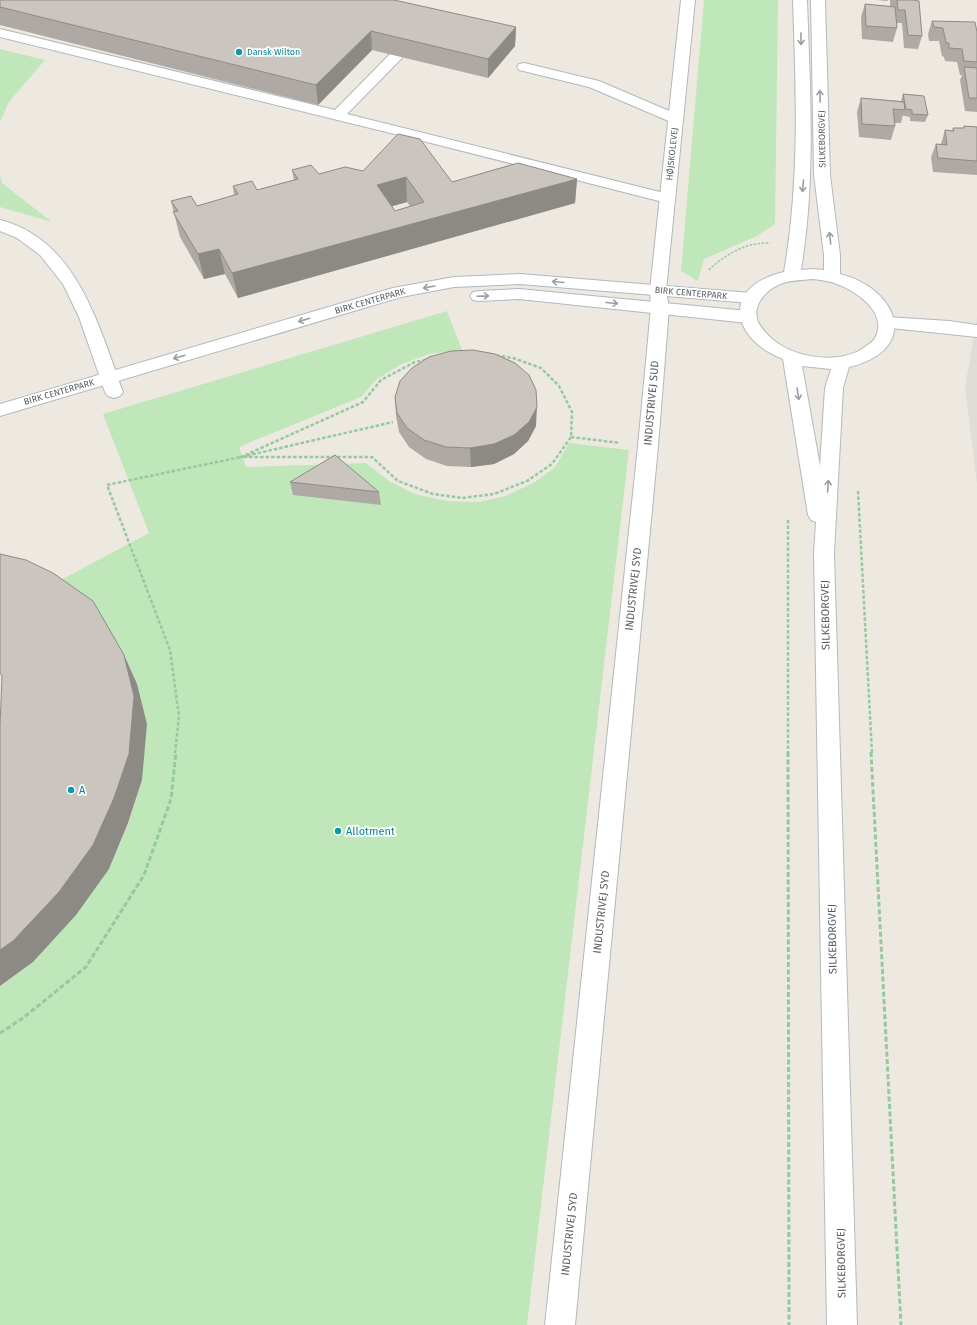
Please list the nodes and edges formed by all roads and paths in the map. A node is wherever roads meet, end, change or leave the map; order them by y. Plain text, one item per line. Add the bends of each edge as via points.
1 (688, 0) edge
2 (800, 0) edge
3 (818, 0) edge
4 (0, 33) edge
5 (390, 55) edge
6 (524, 67) dead end
7 (331, 114) junction
8 (676, 119) junction
9 (668, 198) junction
10 (0, 225) edge
11 (765, 242) dead end
12 (792, 275) junction
13 (832, 277) junction
14 (709, 295) junction
15 (751, 298) junction
16 (659, 299) junction
17 (748, 317) junction
18 (887, 323) junction
19 (977, 332) edge
20 (791, 356) junction
21 (842, 362) junction
22 (111, 385) junction
23 (0, 410) edge
24 (393, 422) dead end
25 (0, 425) edge
26 (571, 437) junction
27 (648, 446) junction
28 (240, 457) junction
29 (858, 483) dead end
30 (642, 498) joint
31 (788, 513) dead end
32 (824, 553) junction
33 (0, 1032) edge
34 (560, 1325) edge
35 (789, 1325) edge
36 (842, 1325) edge
37 (901, 1325) edge

1 - 8 main road, HØJSKOLEVEJ
2 -> 12 main road, SILKEBORGVEJ via 804,173 797,251
13 -> 3 main road, SILKEBORGVEJ via 832,255 822,175
4 - 7 lane
5 - 7 lane
6 - 8 lane via 594,84
7 - 9 lane
8 - 9 main road, HØJSKOLEVEJ
9 - 16 main road, HØJSKOLEVEJ
10 - 22 lane via 22,235 46,252 70,282 88,317
11 - 14 path via 747,246 726,256 713,266 708,275
12 - 13 main road via 813,274
12 - 15 main road via 774,280 760,288
13 - 18 main road via 853,284 868,293 880,305
14 - 15 main road, BIRK CENTERPARK
14 - 16 main road, BIRK CENTERPARK
15 - 17 main road
16 - 17 main road, BIRK CENTERPARK
16 - 22 main road, BIRK CENTERPARK via 519,294 456,296 401,307
16 - 27 main road, INDUSTRIVEJ SUD
17 - 20 main road via 753,328 766,343
18 - 19 main road via 949,327
18 - 21 main road via 886,334 879,346 866,356
20 - 21 main road via 812,362
20 -> 32 main road, SILKEBORGVEJ
32 -> 21 main road, SILKEBORGVEJ via 834,388
22 - 23 main road, BIRK CENTERPARK
22 - 25 main road, BIRK CENTERPARK
24 - 28 path
26 - 27 path
26 - 28 path via 552,464 527,481 494,494 462,498 433,494 398,481 372,457
26 - 28 path via 572,412 559,386 541,368 513,358 472,353 415,362 381,380 363,402
27 - 30 main road, INDUSTRIVEJ SUD
28 - 33 path via 107,485 170,650 179,716 171,798 144,875 86,967 23,1018
29 - 37 path
30 - 34 main road, INDUSTRIVEJ SYD
31 - 35 path
32 - 36 main road, SILKEBORGVEJ

